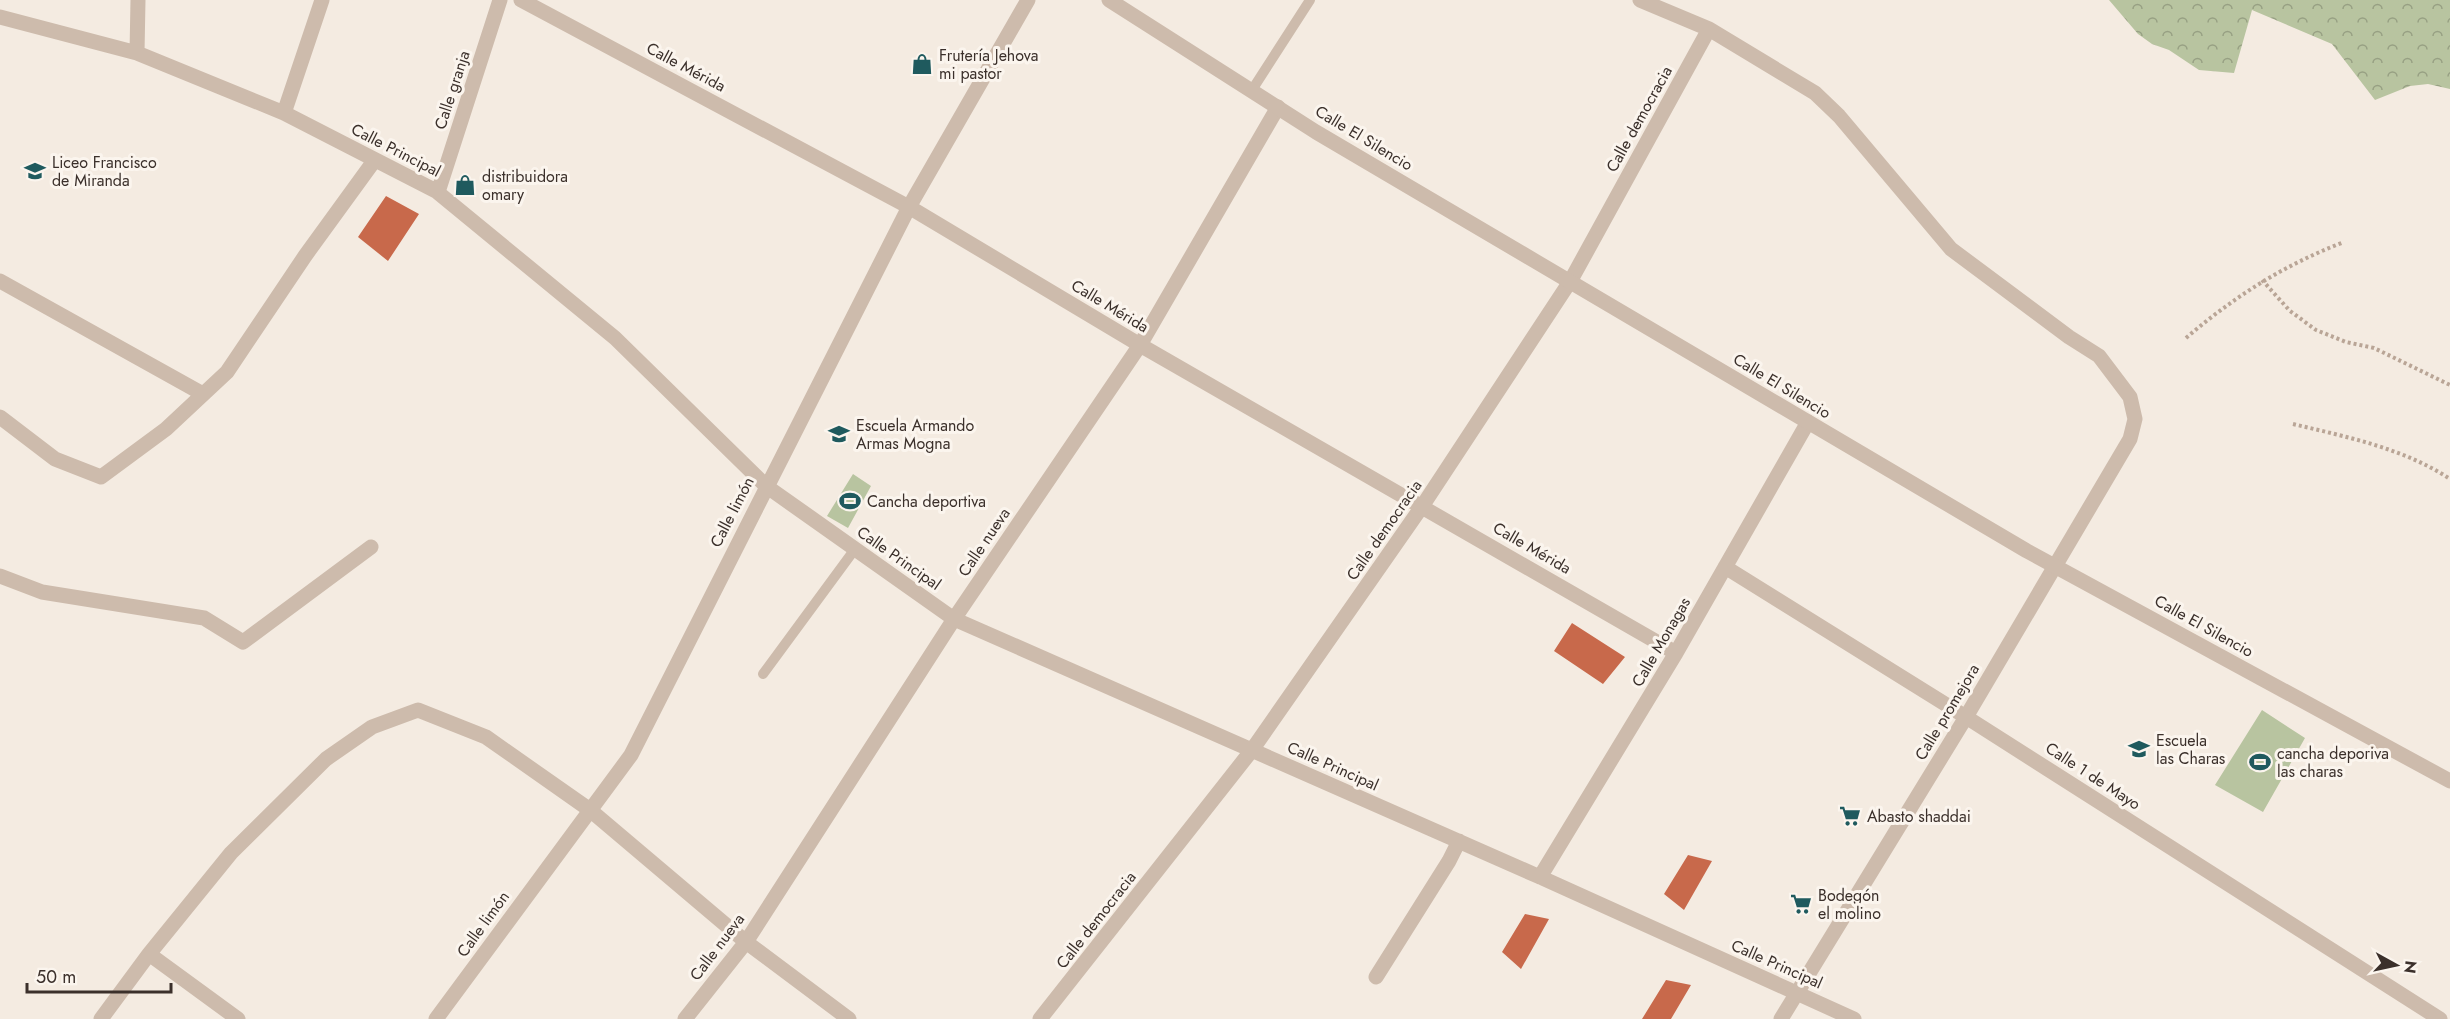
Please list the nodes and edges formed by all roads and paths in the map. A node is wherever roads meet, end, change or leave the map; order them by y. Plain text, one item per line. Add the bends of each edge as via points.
1 (138, 0) edge
2 (322, 0) edge
3 (500, 0) edge
4 (521, 0) edge
5 (1028, 0) edge
6 (1109, 0) edge
7 (1310, 0) edge
8 (1640, 0) edge
9 (0, 17) edge
10 (1709, 29) junction
11 (138, 53) junction
12 (1252, 90) junction
13 (1278, 107) junction
14 (284, 113) junction
15 (375, 161) junction
16 (438, 192) junction
17 (909, 207) junction
18 (2344, 242) dead end
19 (1570, 280) junction
20 (2262, 280) junction
21 (0, 281) edge
22 (2186, 338) dead end
23 (1140, 345) junction
24 (2450, 385) edge
25 (203, 394) junction
26 (2, 422) edge
27 (1808, 422) junction
28 (2293, 424) dead end
29 (2450, 479) edge
30 (766, 486) junction
31 (1424, 505) junction
32 (371, 547) dead end
33 (855, 549) junction
34 (1725, 567) junction
35 (2056, 567) junction
36 (0, 576) edge
37 (954, 619) junction
38 (1676, 653) junction
39 (763, 674) dead end
40 (1966, 717) junction
41 (1252, 750) junction
42 (2450, 781) edge
43 (590, 810) junction
44 (1459, 841) junction
45 (1540, 877) junction
46 (746, 942) junction
47 (148, 954) junction
48 (1376, 977) dead end
49 (1796, 992) junction
50 (101, 1019) edge
51 (238, 1019) edge
52 (436, 1019) edge
53 (685, 1019) edge
54 (849, 1019) edge
55 (1040, 1019) edge
56 (1781, 1019) edge
57 (1854, 1019) edge
58 (2440, 1019) edge

1 - 11 street
2 - 14 street
3 - 16 street, Calle granja
4 - 17 street, Calle Mérida
5 - 17 street, Calle limón
6 - 12 street, Calle El Silencio
7 - 12 lane
8 - 10 street
9 - 11 street, Calle Principal
10 - 19 street, Calle democracia
10 - 35 street, Calle promejora via 1815,93 1951,249 2099,356 2130,397 2135,419 2130,439
11 - 14 street, Calle Principal
12 - 13 street, Calle El Silencio
13 - 19 street, Calle El Silencio
13 - 23 street, Calle nueva
14 - 15 street, Calle Principal
15 - 16 street, Calle Principal
15 - 25 street via 304,256 227,372
16 - 30 street, Calle Principal via 615,338
17 - 23 street, Calle Mérida
17 - 30 street, Calle limón
18 - 20 path
19 - 27 street, Calle El Silencio
19 - 31 street, Calle democracia
20 - 22 path
20 - 24 path via 2290,311 2316,330 2374,348
21 - 25 street
23 - 31 street, Calle Mérida
23 - 37 street, Calle nueva
25 - 26 street via 166,429 101,477 55,459
27 - 34 street, Calle Monagas
27 - 35 street, Calle El Silencio
28 - 29 path via 2390,449
30 - 33 street, Calle Principal
30 - 43 street, Calle limón via 631,754
31 - 38 street, Calle Mérida
31 - 41 street, Calle democracia
32 - 36 street via 243,642 204,618 42,592
33 - 37 street, Calle Principal
33 - 39 lane
34 - 38 street, Calle Monagas
34 - 40 street, Calle 1 de Mayo
35 - 40 street, Calle promejora
35 - 42 street, Calle El Silencio
37 - 41 street, Calle Principal
37 - 46 street, Calle nueva
38 - 45 street, Calle Monagas
40 - 49 street, Calle promejora
40 - 58 street, Calle 1 de Mayo
41 - 44 street, Calle Principal
41 - 55 street, Calle democracia
43 - 46 street
43 - 47 street via 486,737 418,710 372,727 326,759 231,853
43 - 52 street, Calle limón
44 - 45 street, Calle Principal
44 - 48 street
45 - 49 street, Calle Principal
46 - 53 street, Calle nueva
46 - 54 street
47 - 50 street
47 - 51 street
49 - 56 street, Calle promejora
49 - 57 street, Calle Principal

